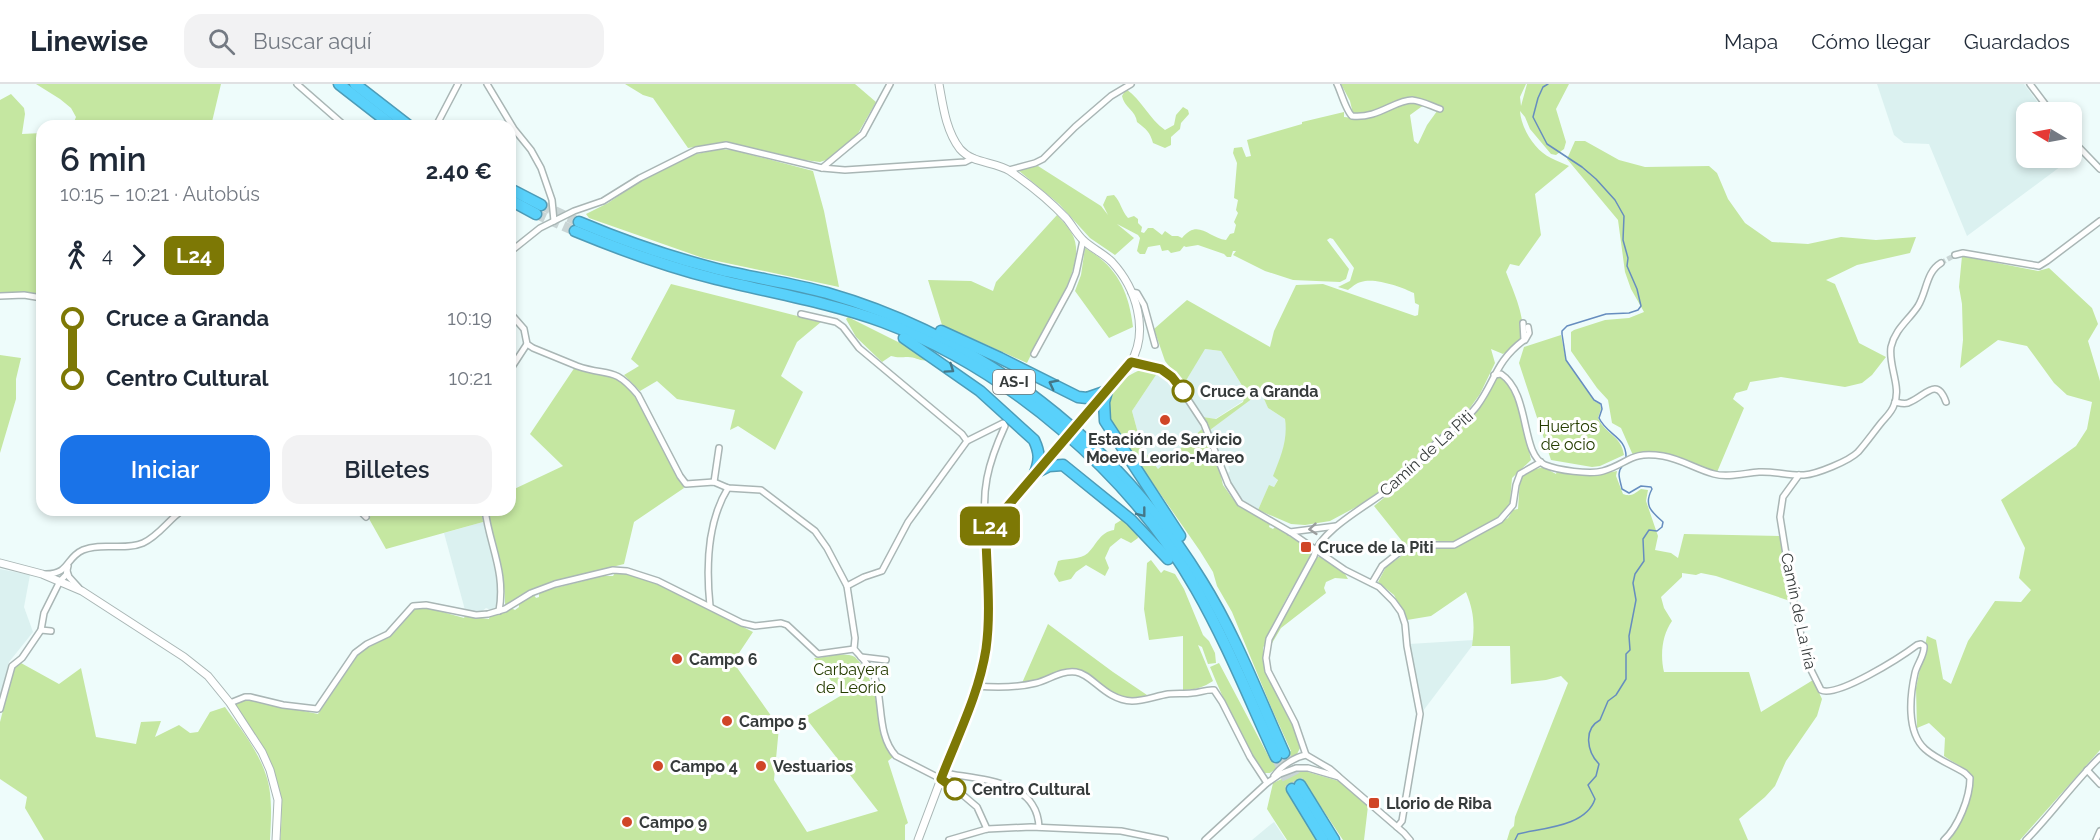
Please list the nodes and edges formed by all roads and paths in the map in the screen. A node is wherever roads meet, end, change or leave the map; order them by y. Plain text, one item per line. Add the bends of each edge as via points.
1 (297, 84) edge
2 (339, 84) edge
3 (355, 84) edge
4 (458, 84) edge
5 (487, 84) edge
6 (890, 84) edge
7 (939, 84) edge
8 (1131, 84) edge
9 (1337, 84) edge
10 (2030, 84) edge
11 (2044, 102) edge
12 (1440, 109) dead end
13 (338, 120) edge
14 (385, 120) edge
15 (401, 120) edge
16 (439, 120) edge
17 (509, 120) edge
18 (516, 131) edge
19 (2082, 150) edge
20 (973, 158) junction
21 (822, 168) junction
22 (2100, 169) edge
23 (1009, 170) junction
24 (516, 193) edge
25 (516, 202) edge
26 (554, 221) junction
27 (2100, 222) edge
28 (577, 227) tunnel mouth
29 (1083, 240) junction
30 (516, 247) edge
31 (1955, 255) tunnel mouth
32 (1941, 263) tunnel mouth
33 (1131, 292) junction
34 (0, 296) edge
35 (36, 297) edge
36 (825, 298) junction
37 (801, 314) dead end
38 (516, 320) edge
39 (1525, 325) dead end
40 (527, 344) junction
41 (1155, 345) dead end
42 (1034, 354) dead end
43 (516, 361) edge
44 (1131, 362) junction
45 (1494, 375) junction
46 (1107, 391) junction
47 (1077, 397) junction
48 (1895, 402) junction
49 (1946, 402) dead end
50 (1092, 409) junction
51 (1105, 421) junction
52 (1034, 440) junction
53 (967, 441) junction
54 (719, 448) dead end
55 (1052, 455) junction
56 (1541, 462) junction
57 (1063, 465) junction
58 (1035, 473) junction
59 (1799, 475) junction
60 (714, 482) junction
61 (728, 489) junction
62 (177, 516) edge
63 (485, 516) edge
64 (1336, 526) junction
65 (988, 528) junction
66 (1290, 532) junction
67 (1316, 549) junction
68 (0, 563) edge
69 (66, 569) junction
70 (42, 574) junction
71 (60, 581) junction
72 (1372, 583) junction
73 (847, 586) junction
74 (82, 591) junction
75 (710, 606) junction
76 (499, 611) junction
77 (1222, 628) junction
78 (41, 630) junction
79 (51, 631) dead end
80 (854, 649) junction
81 (861, 657) junction
82 (874, 675) junction
83 (976, 686) junction
84 (230, 704) junction
85 (0, 709) edge
86 (1280, 755) tunnel mouth
87 (1306, 755) junction
88 (2100, 758) edge
89 (2087, 770) junction
90 (942, 776) junction
91 (1339, 777) junction
92 (1270, 781) junction
93 (2100, 783) edge
94 (1397, 827) junction
95 (1040, 828) junction
96 (987, 829) junction
97 (2100, 831) edge
98 (1209, 839) edge
99 (276, 840) edge
100 (918, 840) edge
101 (949, 840) edge
102 (1165, 840) edge
103 (1323, 840) edge
104 (1334, 840) edge
105 (1410, 840) edge
106 (1944, 840) edge
107 (2026, 840) edge
108 (2096, 840) edge

1 - 13 street
2 - 14 highway
3 - 15 highway
4 - 16 street
5 - 17 street
6 - 21 street via 863,134
7 - 20 street via 948,127 961,150
8 - 23 street via 1111,96 1043,159
9 - 12 street via 1352,116 1370,115 1410,100
10 - 11 street
18 - 26 street via 541,168 552,200
19 - 22 street
20 - 21 street via 965,162 878,169
20 - 23 street
21 - 26 street via 720,146 688,153 610,198
23 - 29 street via 1056,209
24 - 25 highway via 538,209
26 - 30 street
27 - 31 street via 2039,266 1963,253
28 - 36 highway, AS-I
29 - 33 street via 1111,261
29 - 42 street via 1070,288
32 - 48 street via 1932,271 1917,309 1895,336 1891,352
33 - 41 street via 1137,293 1144,305
33 - 44 street via 1139,316 1139,333
34 - 35 street
47 -> 36 highway via 930,327 861,300
36 -> 52 highway via 906,339 980,391
36 - 77 highway, AS-I via 886,314 943,339 995,369 1056,412 1149,504 1202,582
37 - 53 street via 843,327 859,348
38 - 40 street via 526,332
39 - 45 street, Camín de La Piti via 1524,340 1508,353
40 - 43 street
40 - 60 street via 577,366 620,376 638,395 684,482
44 - 46 street
44 - 66 street via 1161,369 1172,377 1199,416 1240,503
45 - 56 street via 1507,378 1517,393 1532,449
45 - 64 street, Camín de La Piti via 1471,414 1405,476
46 - 47 highway
46 - 50 street
46 - 51 highway
47 - 50 highway
48 - 49 street via 1908,404 1933,389 1939,390
48 - 59 street via 1854,456 1817,472
50 - 51 highway
50 - 55 street, bridge
51 - 77 highway via 1206,580
52 - 55 highway
52 - 58 highway via 1040,460
53 - 65 street via 999,423 1005,426 986,474 984,513
53 - 73 street via 908,522 882,571
54 - 60 street
55 - 57 highway
55 - 58 street
56 - 59 street via 1588,473 1641,454 1682,461 1714,474
56 - 72 street via 1520,474 1513,505 1500,519 1454,545 1427,545 1401,551 1382,566
57 - 58 highway
57 - 77 highway via 1160,549
58 - 65 street
59 - 106 street, Camín de La Iría via 1783,497 1780,517 1808,666 1821,690 1833,692 1917,645 1924,646 1912,697 1914,732 1926,750 1970,778 1962,811
60 - 61 street
61 - 73 street via 761,490 815,531
61 - 75 street via 716,509 710,546
62 - 69 street via 144,543 82,550
63 - 76 street via 502,587
64 -> 66 street, Camín de La Piti
64 - 67 street, Camín de La Piti
65 - 83 street via 988,625
66 - 67 street
67 - 72 street
67 - 87 street, Camín de La Piti via 1266,648 1268,671 1295,723
68 - 70 street
69 - 70 street
69 - 71 street
69 - 74 street
70 - 71 street
71 - 74 street
71 - 78 street via 44,613
72 - 94 street via 1401,612 1419,709 1402,820
73 - 80 street
74 - 84 street via 184,657 208,676
75 - 76 street via 639,574 613,570 541,589
75 - 80 street via 747,625 787,625 818,654
76 - 84 street via 476,615 414,606 388,634 355,653 317,709 250,696
77 - 86 highway, AS-I
78 - 79 street
78 - 85 street via 12,666
80 - 81 street
81 - 82 street
81 - 82 street via 883,660 876,664
82 - 90 street via 892,752
83 - 90 street
83 - 92 street via 1010,688 1076,672 1125,701 1214,690 1250,757
84 - 99 street via 262,752 274,779 279,812
87 - 91 street
87 - 92 street via 1278,770
88 - 89 street
89 - 93 street
89 - 107 street
90 - 95 street via 1011,786 1032,803
90 - 96 street via 977,807
90 - 100 street
91 - 92 street via 1296,768
91 - 94 street
92 - 98 street
94 - 105 street
95 - 96 street
95 - 102 street via 1121,831
96 - 101 street
97 - 108 street
103 - 104 highway via 1296,787

